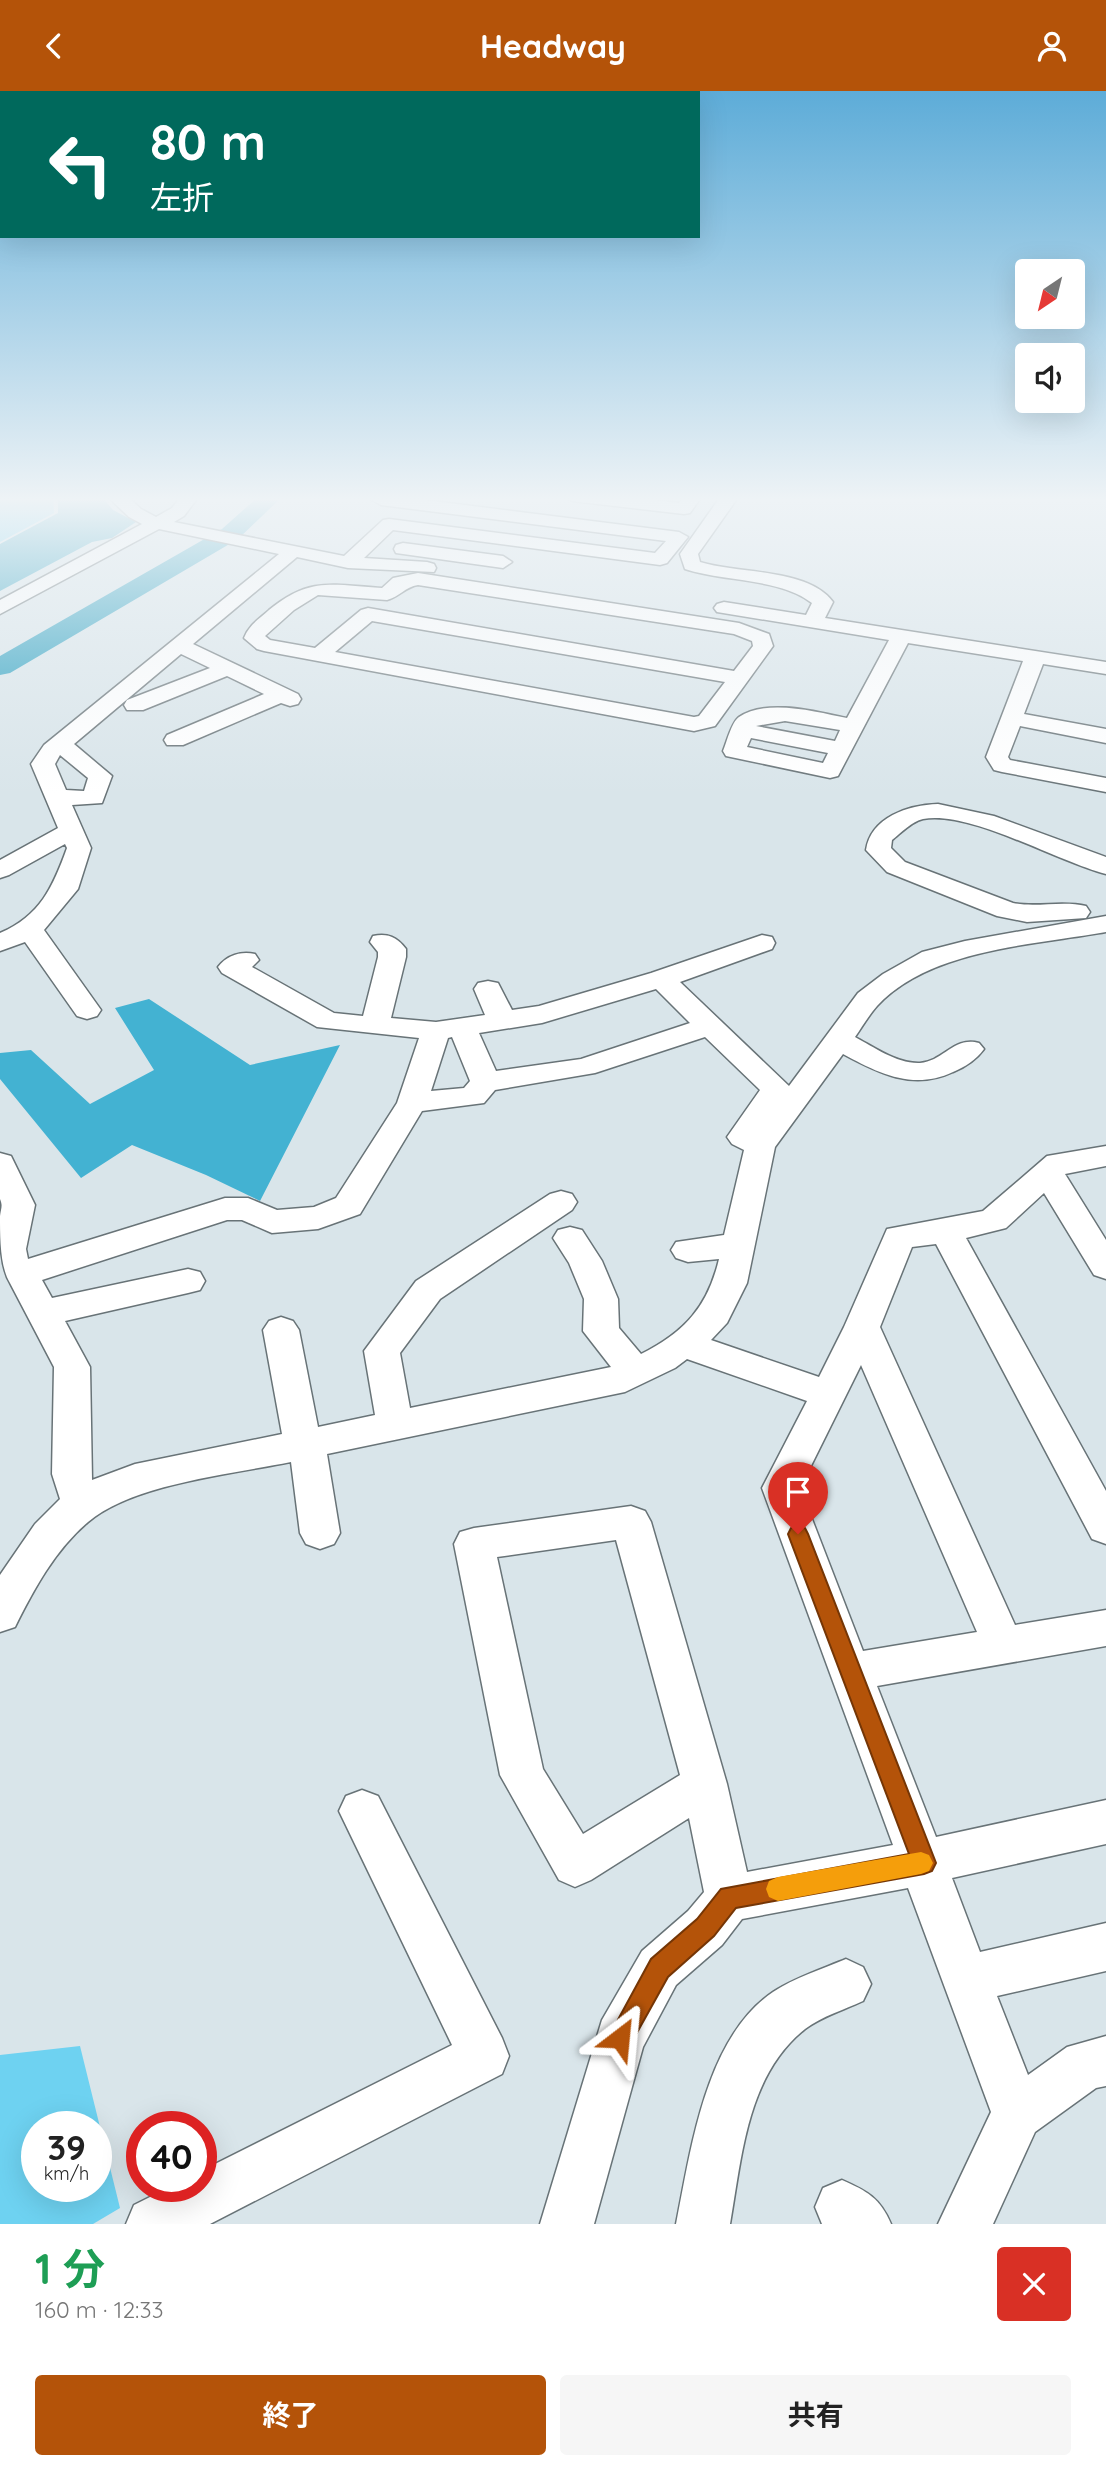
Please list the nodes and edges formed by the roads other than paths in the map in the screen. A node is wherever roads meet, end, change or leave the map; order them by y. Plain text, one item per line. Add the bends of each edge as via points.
1 (23, 596) edge
2 (236, 596) edge
3 (282, 596) edge
4 (304, 596) edge
5 (530, 596) edge
6 (661, 596) edge
7 (817, 596) edge
8 (593, 606) junction
9 (0, 608) edge
10 (813, 621) junction
11 (902, 635) junction
12 (180, 645) junction
13 (264, 645) junction
14 (556, 647) junction
15 (318, 656) junction
16 (1031, 667) junction
17 (228, 668) junction
18 (1106, 668) edge
19 (1052, 682) dead end
20 (737, 683) junction
21 (518, 691) junction
22 (128, 699) junction
23 (1012, 718) junction
24 (858, 719) junction
25 (1106, 736) edge
26 (60, 744) junction
27 (1106, 785) edge
28 (58, 797) junction
29 (72, 830) junction
30 (1106, 866) edge
31 (0, 870) edge
32 (1106, 909) edge
33 (1106, 924) edge
34 (30, 930) junction
35 (383, 942) dead end
36 (0, 943) edge
37 (755, 949) dead end
38 (245, 960) dead end
39 (661, 979) junction
40 (488, 989) dead end
41 (86, 1010) dead end
42 (502, 1020) junction
43 (375, 1025) junction
44 (710, 1026) junction
45 (449, 1029) junction
46 (839, 1040) junction
47 (969, 1049) dead end
48 (486, 1082) junction
49 (409, 1087) junction
50 (760, 1146) junction
51 (1106, 1156) edge
52 (0, 1163) edge
53 (1048, 1173) junction
54 (561, 1202) dead end
55 (946, 1231) junction
56 (569, 1238) dead end
57 (738, 1245) junction
58 (688, 1250) dead end
59 (1106, 1267) edge
60 (23, 1276) junction
61 (188, 1282) dead end
62 (43, 1313) junction
63 (862, 1327) junction
64 (281, 1330) dead end
65 (683, 1344) junction
66 (635, 1372) junction
67 (828, 1394) junction
68 (395, 1425) junction
69 (305, 1444) junction
70 (82, 1506) junction
71 (1106, 1528) edge
72 (320, 1533) dead end
73 (9, 1568) edge
74 (0, 1614) edge
75 (1106, 1628) edge
76 (1003, 1644) junction
77 (849, 1672) junction
78 (705, 1784) junction
79 (362, 1811) dead end
80 (1106, 1822) edge
81 (924, 1863) junction
82 (729, 1898) junction
83 (1106, 1947) edge
84 (967, 1979) junction
85 (846, 1984) dead end
86 (1106, 2061) edge
87 (1017, 2114) junction
88 (153, 2224) edge
89 (567, 2224) edge
90 (703, 2224) edge
91 (964, 2224) edge

1 - 9 street
2 - 12 street
3 - 13 street via 236,633
4 - 13 street via 257,630 254,638
5 - 8 street
6 - 10 street
7 - 10 street via 823,602
8 - 14 street
8 - 20 street via 752,632 762,638 763,646
10 - 11 street
11 - 16 street
11 - 24 street
12 - 17 street
12 - 22 street
13 - 15 street
14 - 15 street via 368,614
14 - 20 street
14 - 21 street
15 - 21 street
16 - 18 street
16 - 19 street
16 - 23 street
17 - 22 street
17 - 22 street via 285,697 177,742
20 - 21 street via 708,721 694,724
20 - 24 street
22 - 26 street
23 - 25 street
23 - 27 street via 997,757 1002,765
24 - 24 street via 842,749 743,730 746,722 772,714
26 - 28 street via 43,764
26 - 28 street via 100,776 94,799
28 - 29 street
29 - 31 street
29 - 34 street via 79,848 65,889
30 - 32 street via 967,815 941,811 905,817 880,838 878,850 896,867 1006,910 1046,914
33 - 46 street via 932,958 868,999
34 - 36 street
34 - 41 street
35 - 43 street via 392,949 392,957
37 - 39 street
38 - 43 street via 232,967 327,1021
39 - 42 street via 541,1014
39 - 44 street
40 - 42 street
42 - 45 street
43 - 45 street
44 - 48 street via 585,1067
44 - 50 street via 776,1089 743,1137
45 - 48 street
45 - 49 street
46 - 47 street via 897,1070 915,1073 936,1071
46 - 50 street
48 - 49 street via 474,1096
49 - 60 street via 355,1178 348,1206 318,1218 272,1222 248,1209 225,1209 89,1253 74,1262 36,1267
50 - 57 street
51 - 53 street via 1058,1163
52 - 60 street via 19,1205 9,1249 12,1263
53 - 55 street via 994,1220
53 - 59 street
54 - 68 street via 428,1290 382,1351
55 - 63 street via 899,1237
55 - 71 street
56 - 66 street via 601,1299 601,1331
57 - 58 street
57 - 65 street via 730,1283 715,1314
60 - 62 street
61 - 62 street
62 - 70 street via 72,1367 71,1474
63 - 67 street
63 - 76 street
64 - 69 street
65 - 66 street
65 - 67 street
66 - 68 street via 625,1378
67 - 77 street via 781,1488
68 - 69 street
69 - 70 street via 135,1479
69 - 72 street
70 - 73 street via 36,1552
73 - 74 street
75 - 76 street
76 - 77 street
77 - 81 street
78 - 78 street via 631,1522 474,1544 522,1775 575,1864
78 - 82 street
79 - 88 street via 484,2056
80 - 81 street
81 - 82 street
81 - 84 street
82 - 89 street via 705,1928 659,1968 620,2038
83 - 84 street
84 - 87 street
85 - 90 street via 787,2012 754,2046 735,2089
86 - 87 street via 1086,2065
87 - 91 street

